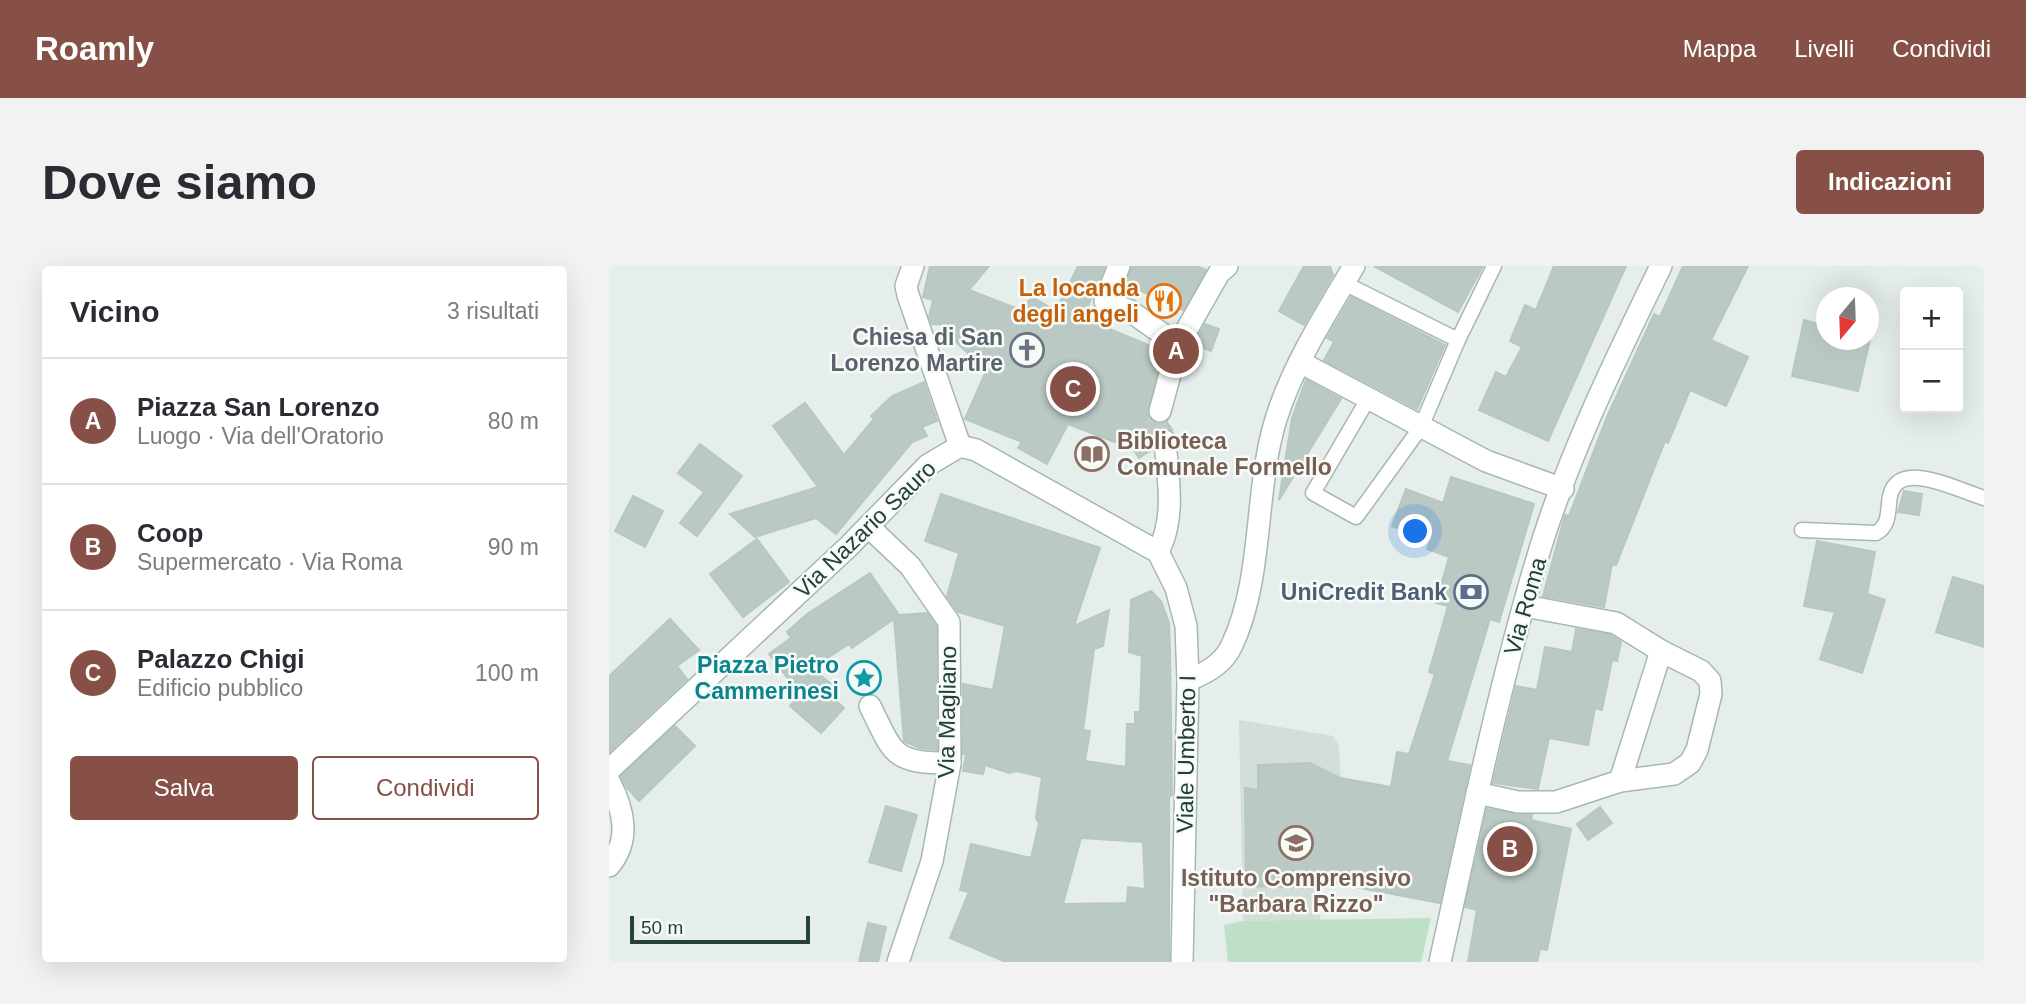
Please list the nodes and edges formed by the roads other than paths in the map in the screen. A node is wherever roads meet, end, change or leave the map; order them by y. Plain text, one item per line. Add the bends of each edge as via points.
1 (913, 266) edge
2 (1494, 266) edge
3 (1661, 266) edge
4 (1217, 269) edge
5 (1349, 274) edge
6 (1115, 275) edge
7 (1458, 340) junction
8 (1178, 345) junction
9 (1300, 362) junction
10 (1368, 398) junction
11 (1160, 411) tunnel mouth
12 (1421, 427) junction
13 (1165, 441) tunnel mouth
14 (960, 446) junction
15 (1563, 489) junction
16 (1984, 498) edge
17 (869, 527) junction
18 (1802, 530) dead end
19 (1158, 552) junction
20 (1525, 606) junction
21 (1661, 651) junction
22 (1188, 680) junction
23 (870, 706) dead end
24 (950, 763) junction
25 (609, 770) edge
26 (609, 781) edge
27 (1620, 781) junction
28 (1477, 793) junction
29 (609, 866) edge
30 (898, 962) edge
31 (1182, 962) edge
32 (1440, 962) edge

1 - 14 street via 906,286 908,295
2 - 7 lane
3 - 15 street, Via Roma via 1595,402
4 - 8 street
5 - 7 lane
5 - 9 street
6 - 8 street via 1105,301 1130,311
7 - 12 lane
8 - 11 street
9 - 10 street
9 - 22 street via 1272,433 1252,574 1232,646 1208,673
10 - 12 street
10 - 12 lane via 1313,493 1356,517
12 - 15 street via 1486,461
13 - 19 street via 1171,505 1165,540
14 - 17 street, Via Nazario Sauro via 929,465
14 - 19 street, Via Nazario Sauro via 998,461
15 - 20 street, Via Roma
16 - 18 lane via 1905,477 1891,487 1888,516 1876,533
17 - 24 street, Via Magliano via 909,566 949,622
17 - 25 street, Via Nazario Sauro
19 - 22 street, Viale Umberto I via 1176,588 1187,626
20 - 21 street via 1606,620
20 - 28 street, Via Roma
21 - 27 street
21 - 27 street via 1695,667 1710,681 1697,750 1690,763 1674,774
22 - 31 street, Viale Umberto I
23 - 24 street via 891,747 904,760
24 - 30 street, Via Magliano via 932,861
26 - 29 street via 624,831 621,849
27 - 28 street via 1547,803
28 - 32 street, Via Roma

